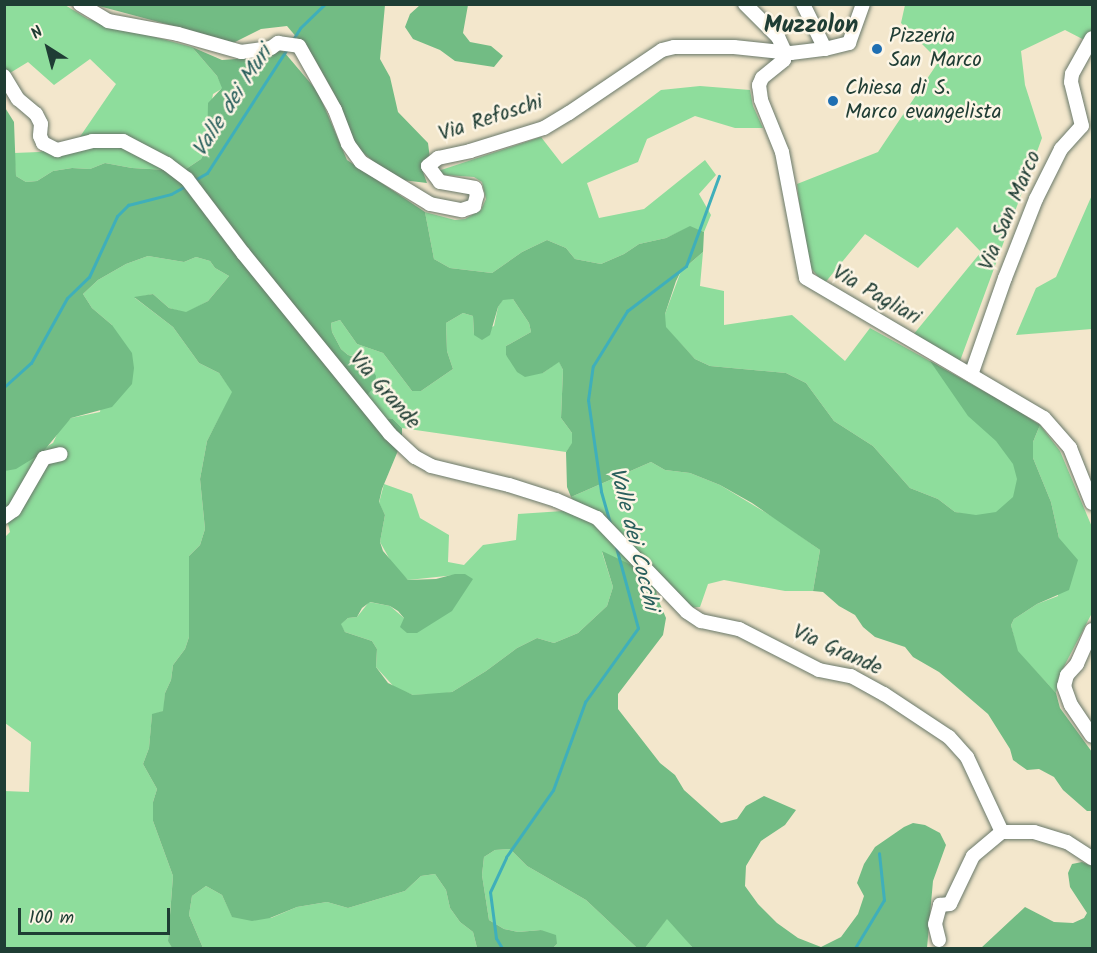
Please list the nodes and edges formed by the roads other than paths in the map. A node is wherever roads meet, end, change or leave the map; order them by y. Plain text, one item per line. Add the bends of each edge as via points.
1 (80, 4) edge
2 (745, 4) edge
3 (803, 4) edge
4 (863, 4) edge
5 (1092, 38) edge
6 (825, 50) junction
7 (784, 56) junction
8 (4, 76) edge
9 (971, 375) junction
10 (61, 454) dead end
11 (1092, 502) edge
12 (4, 517) edge
13 (1092, 630) edge
14 (1092, 736) edge
15 (1002, 832) junction
16 (1092, 858) edge
17 (939, 940) dead end

1 - 7 street, Via Refoschi via 108,21 178,34 241,52 271,48 278,43 299,46 361,162 430,204 462,210 474,206 475,188 440,182 428,166 438,158 544,128 662,50 734,46
2 - 7 street via 778,37
3 - 6 street
4 - 6 street via 849,43
5 - 9 street, Via San Marco via 1071,82 1082,126 1061,149 1036,199
6 - 7 street
7 - 9 street, Via Pagliari via 759,85 782,152 806,278
8 - 15 street, Via Grande via 18,99 36,114 43,142 57,150 92,141 123,141 167,164 190,184 383,425 415,457 431,466 556,500 597,518 687,612 701,621 739,629 819,670 851,676 950,737 967,757
9 - 11 street, Via Pagliari via 1044,418 1077,461
10 - 12 street via 44,458 14,510
13 - 14 street via 1064,686 1071,705
15 - 16 street via 1034,832 1067,842
15 - 17 street via 973,856 950,904 940,905 935,924

